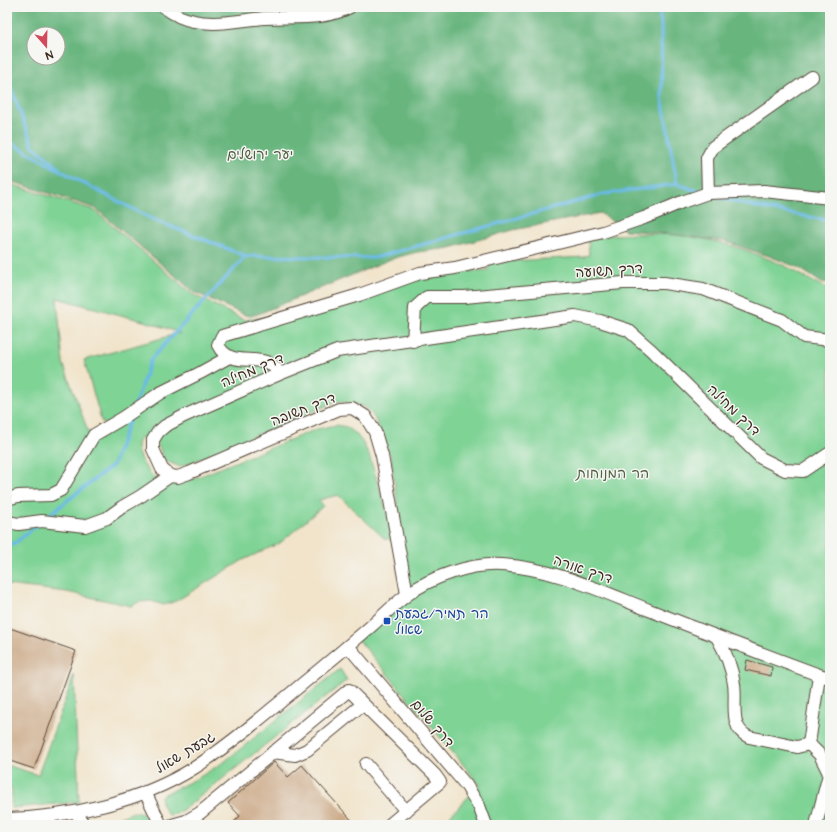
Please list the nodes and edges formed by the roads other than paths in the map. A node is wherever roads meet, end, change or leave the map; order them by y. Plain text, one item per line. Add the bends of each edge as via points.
1 (164, 7) edge
2 (350, 7) edge
3 (812, 77) dead end
4 (708, 193) junction
5 (830, 198) edge
6 (830, 340) edge
7 (413, 341) junction
8 (229, 357) junction
9 (276, 375) junction
10 (830, 453) edge
11 (170, 476) junction
12 (7, 499) edge
13 (7, 522) edge
14 (407, 594) junction
15 (717, 637) junction
16 (348, 646) junction
17 (826, 675) edge
18 (363, 704) junction
19 (809, 744) junction
20 (273, 752) junction
21 (366, 764) dead end
22 (830, 774) edge
23 (145, 792) junction
24 (406, 811) junction
25 (76, 812) junction
26 (7, 819) edge
27 (84, 825) edge
28 (161, 825) edge
29 (172, 825) edge
30 (389, 825) edge
31 (486, 825) edge
32 (816, 825) edge

1 - 2 street via 175,16 214,23 318,17
3 - 4 street via 713,147 707,158
4 - 5 street via 764,191
4 - 8 street via 603,232 455,268 420,273 359,295 222,336 218,345
6 - 7 street, דרך תשועה via 804,337 782,320 703,289 664,282 464,297 427,297 415,308
7 - 9 street, דרך מחילה via 337,351
7 - 10 street, דרך מחילה via 576,316 600,321 628,330 761,458 785,470 803,470
8 - 9 street via 267,362 276,368
8 - 12 street via 160,393 94,435 61,490 51,495
9 - 11 street, דרך מחילה via 184,416 158,432 153,440 153,449 162,469
11 - 13 street via 107,518 85,526 42,521 19,524
11 - 14 street, דרך תשובה via 178,477 189,473 339,409 352,408 365,416 375,432 382,456
14 - 15 street, דרך אורה via 452,572 475,566 529,568 562,576
14 - 16 street, דרך אורה
15 - 17 street, דרך אורה
15 - 19 street via 726,654 734,683 735,719 743,735 797,747
16 - 23 street, גבעת שאול via 216,754 172,780
16 - 31 street, דרך שלום via 466,786 480,806
17 - 19 street
18 - 20 street via 306,750 295,755
18 - 20 street via 349,690
18 - 24 street via 440,782
19 - 22 street via 820,755
20 - 29 street via 200,813
21 - 24 street
22 - 32 street
23 - 25 street, גבעת שאול
23 - 28 street
24 - 30 street
25 - 26 street, גבעת שאול
25 - 27 street

